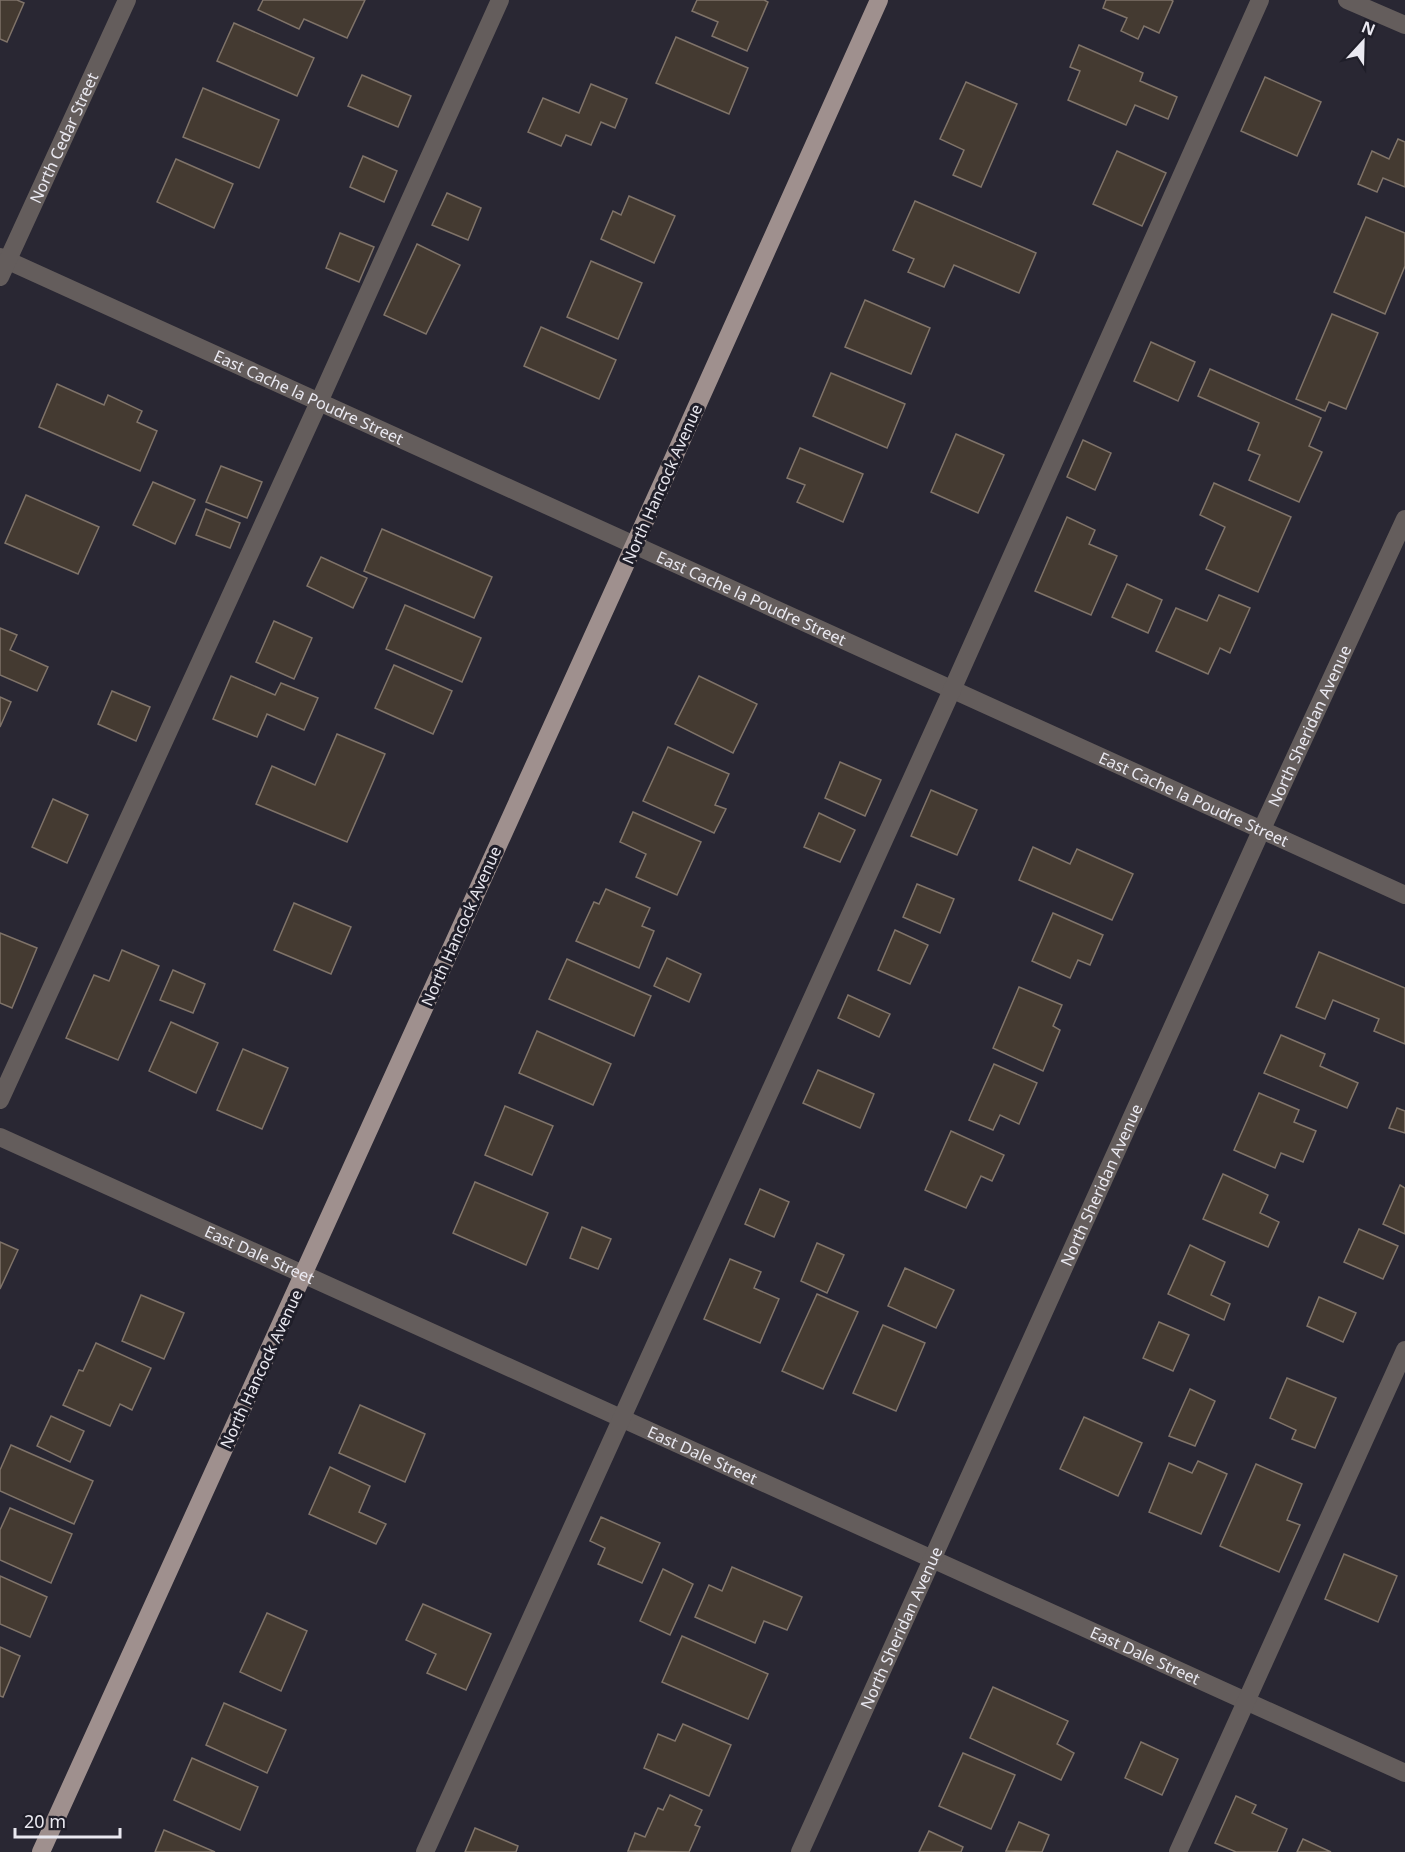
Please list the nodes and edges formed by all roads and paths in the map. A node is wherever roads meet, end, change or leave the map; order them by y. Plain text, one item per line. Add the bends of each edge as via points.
1 (127, 0) edge
2 (500, 0) edge
3 (879, 0) edge
4 (1260, 0) edge
5 (1347, 0) edge
6 (1405, 25) edge
7 (2, 265) edge
8 (319, 402) junction
9 (1405, 519) edge
10 (633, 545) junction
11 (952, 690) junction
12 (1261, 831) junction
13 (1405, 895) edge
14 (0, 1100) edge
15 (0, 1137) edge
16 (304, 1274) junction
17 (1405, 1350) edge
18 (623, 1419) junction
19 (932, 1558) junction
20 (1247, 1701) junction
21 (1405, 1773) edge
22 (41, 1852) edge
23 (425, 1852) edge
24 (800, 1852) edge
25 (1178, 1852) edge

1 - 7 street, North Cedar Street
2 - 8 street
3 - 10 main road, North Hancock Avenue
4 - 11 street
5 - 6 street
7 - 8 street, East Cache la Poudre Street
8 - 10 street, East Cache la Poudre Street
8 - 14 street
9 - 12 street, North Sheridan Avenue
10 - 11 street, East Cache la Poudre Street
10 - 16 main road, North Hancock Avenue
11 - 12 street, East Cache la Poudre Street
11 - 18 street
12 - 13 street, East Cache la Poudre Street
12 - 19 street, North Sheridan Avenue
15 - 16 street, East Dale Street
16 - 18 street, East Dale Street
16 - 22 main road, North Hancock Avenue
17 - 20 street
18 - 19 street, East Dale Street
18 - 23 street
19 - 20 street, East Dale Street
19 - 24 street, North Sheridan Avenue
20 - 21 street, East Dale Street
20 - 25 street

